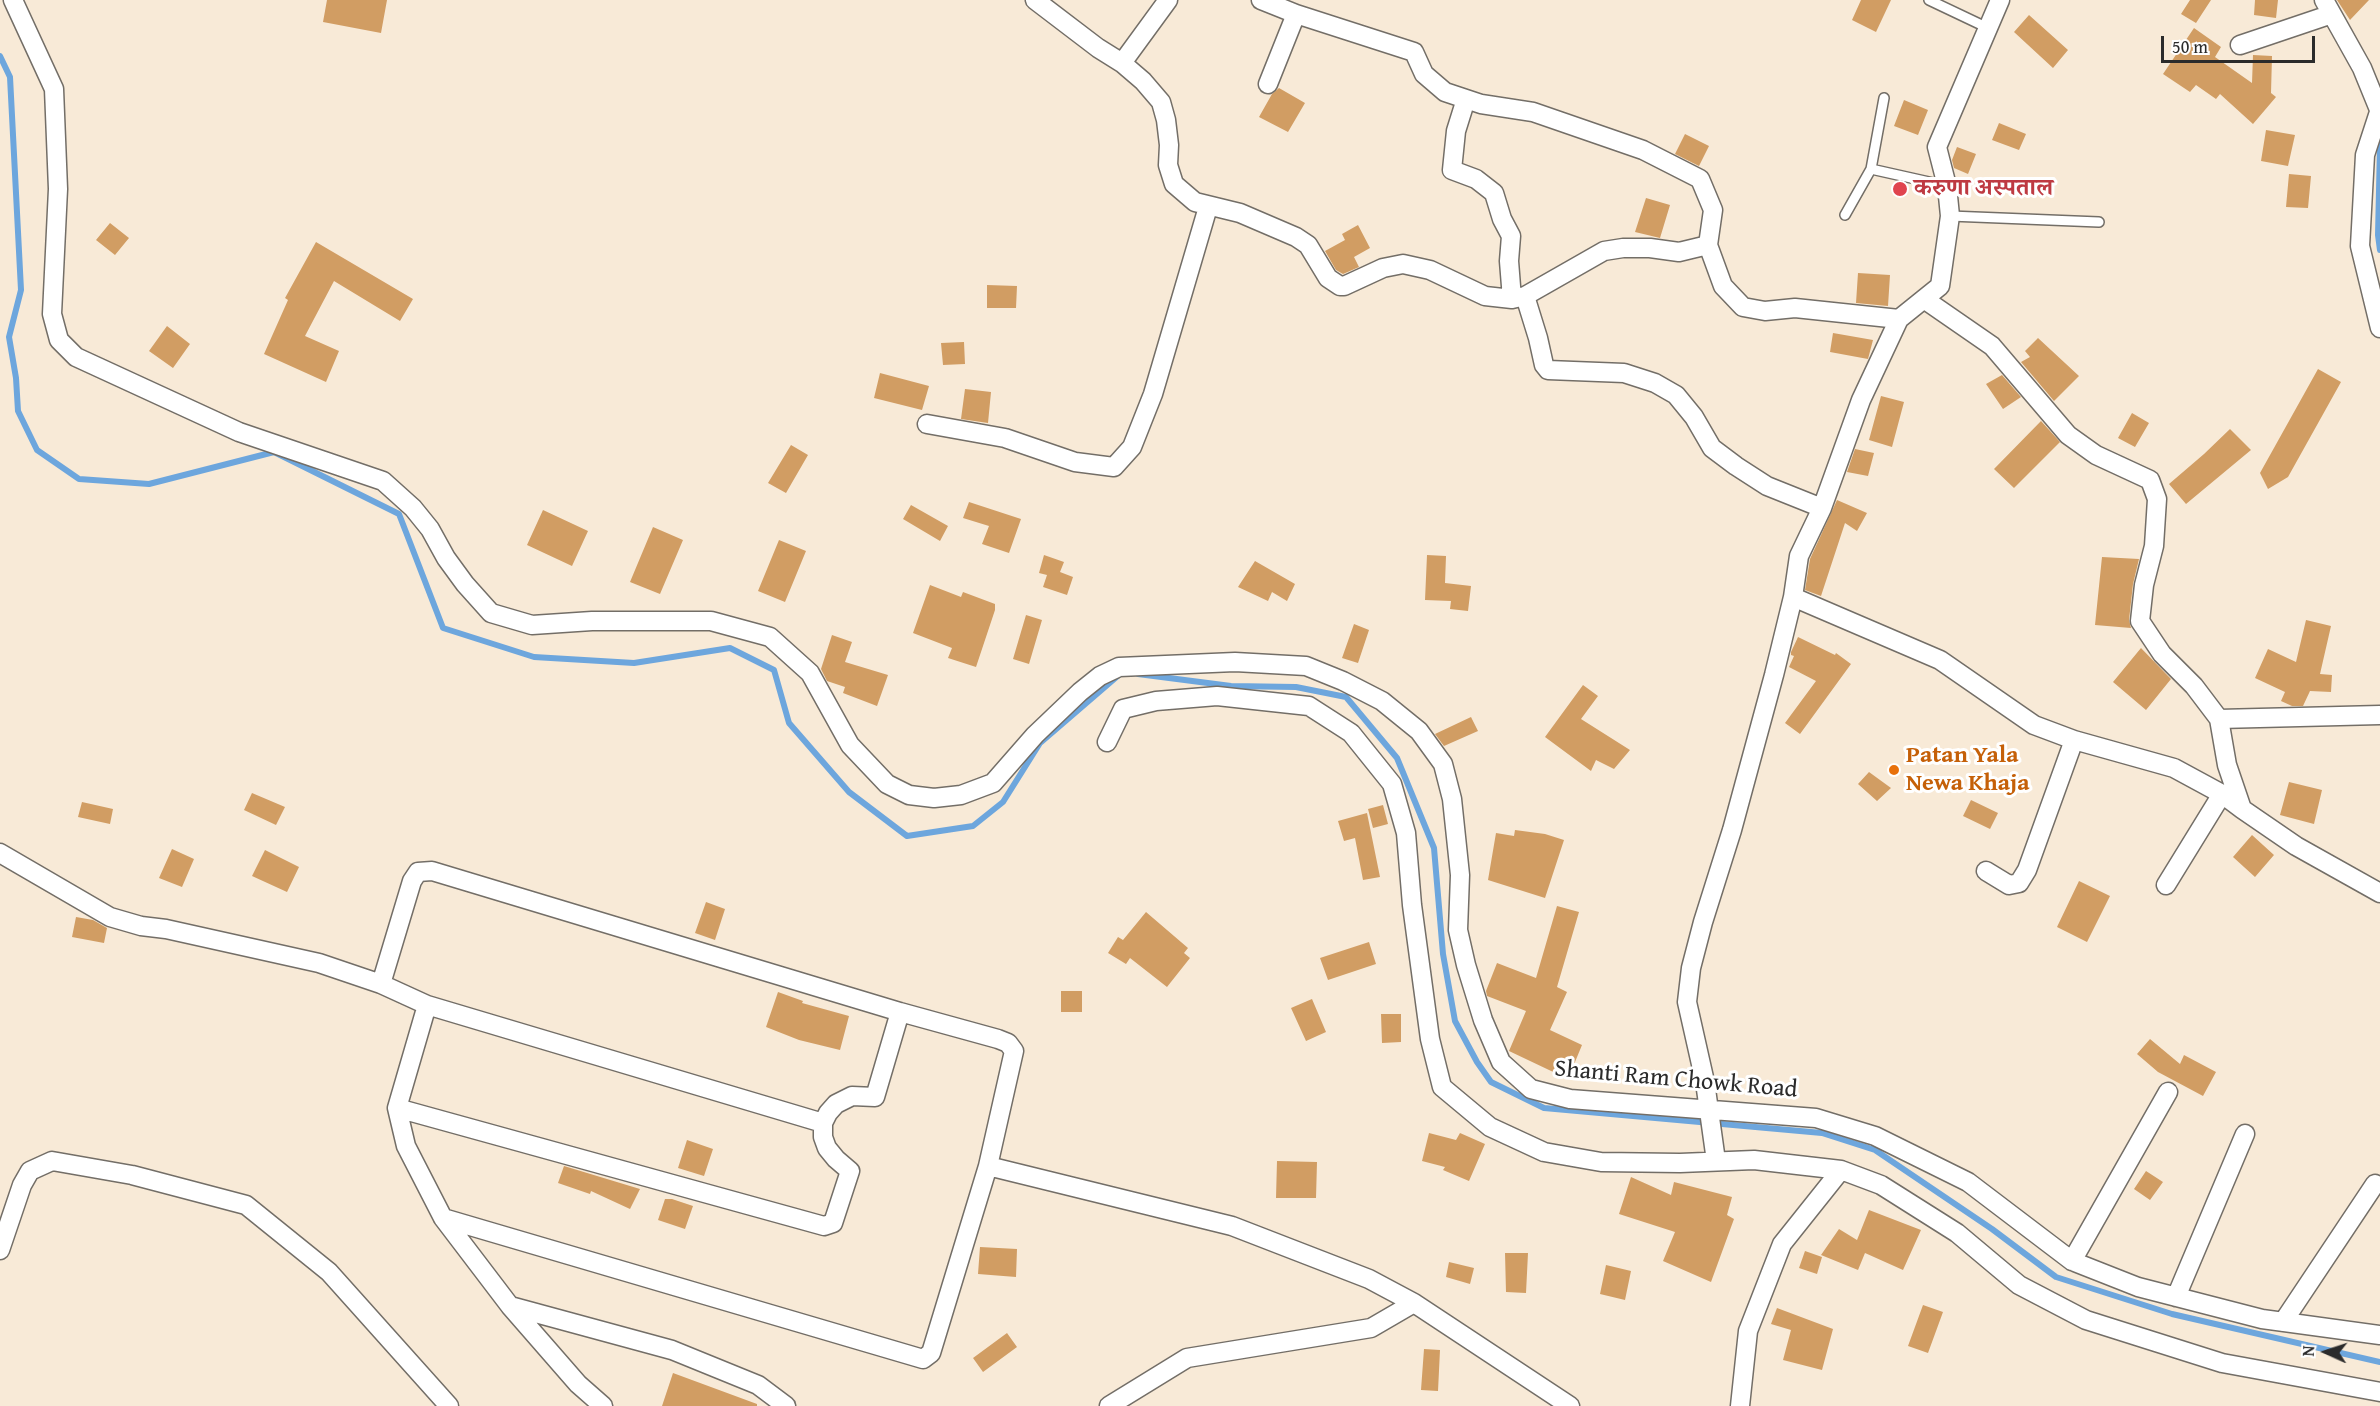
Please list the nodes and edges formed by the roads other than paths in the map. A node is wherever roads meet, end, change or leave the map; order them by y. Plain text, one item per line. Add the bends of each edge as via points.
1 (13, 0) edge
2 (1035, 0) edge
3 (1168, 0) edge
4 (1261, 0) edge
5 (1929, 0) edge
6 (2000, 0) edge
7 (2328, 7) edge
8 (1296, 14) junction
9 (1988, 28) junction
10 (2240, 45) dead end
11 (1122, 63) junction
12 (1268, 84) dead end
13 (1884, 98) dead end
14 (1466, 99) junction
15 (2380, 110) edge
16 (1871, 169) junction
17 (1947, 186) junction
18 (1208, 207) junction
19 (1845, 215) dead end
20 (1950, 216) junction
21 (2099, 222) dead end
22 (1708, 245) junction
23 (1519, 297) junction
24 (1924, 299) junction
25 (1899, 319) junction
26 (2380, 328) edge
27 (927, 424) dead end
28 (1822, 508) junction
29 (1793, 597) junction
30 (2380, 715) edge
31 (2219, 719) junction
32 (2074, 740) junction
33 (1107, 742) dead end
34 (2222, 795) junction
35 (2242, 809) junction
36 (0, 854) edge
37 (1986, 871) dead end
38 (2166, 885) dead end
39 (2380, 893) edge
40 (381, 984) junction
41 (427, 1005) junction
42 (900, 1012) junction
43 (2168, 1092) dead end
44 (398, 1108) junction
45 (1710, 1113) junction
46 (823, 1123) junction
47 (2245, 1134) dead end
48 (1716, 1153) junction
49 (988, 1166) junction
50 (1841, 1170) junction
51 (2375, 1184) dead end
52 (443, 1218) junction
53 (0, 1250) edge
54 (2072, 1261) junction
55 (2176, 1297) junction
56 (1414, 1303) junction
57 (510, 1306) junction
58 (2283, 1322) junction
59 (2380, 1335) edge
60 (2380, 1392) edge
61 (449, 1406) edge
62 (603, 1406) edge
63 (786, 1406) edge
64 (1109, 1406) edge
65 (1570, 1406) edge
66 (1740, 1406) edge

1 - 45 street, Shanti Ram Chowk Road via 54,89 58,189 52,314 59,340 76,357 239,432 384,481 418,515 465,584 491,613 532,625 711,621 770,637 810,673 850,745 887,784 909,795 961,795 993,783 1080,692 1119,667 1235,662 1306,666 1343,681 1382,700 1419,731 1443,764 1452,799 1461,875 1458,930 1483,1020 1501,1062 1531,1089 1570,1099
2 - 11 street
3 - 11 street
4 - 8 street
5 - 9 lane
6 - 9 street
7 - 10 street
7 - 15 street
8 - 12 street
8 - 14 street via 1414,52 1424,74 1445,92
9 - 17 street via 1937,147
11 - 18 street via 1161,102 1169,145 1167,165 1174,184 1195,202
13 - 16 lane
14 - 22 street via 1533,112 1632,146 1700,179 1713,210
14 - 23 street via 1456,131 1452,170 1476,178 1494,193 1511,236 1509,261
15 - 26 street via 2365,155 2360,246
16 - 17 lane
16 - 19 lane
17 - 20 street
18 - 23 street via 1240,213 1296,237 1308,245 1328,278 1340,286 1383,268 1409,265 1452,279 1485,296
18 - 27 street via 1153,394 1132,447 1114,467 1075,462 1005,438
20 - 21 lane
20 - 24 street via 1940,286
22 - 23 street via 1679,252 1623,248 1604,251
22 - 25 street via 1723,286 1743,307 1765,311 1796,308
23 - 28 street via 1548,370 1609,371 1655,383 1676,395 1713,448 1728,460 1767,486
24 - 25 street
24 - 31 street via 1992,346 2068,435 2096,455 2150,480 2157,498 2154,546 2140,621 2162,654
25 - 28 street via 1861,400
28 - 29 street via 1799,556
29 - 32 street via 1940,660 2034,725
29 - 45 street via 1691,968 1687,1002
30 - 31 street
31 - 35 street via 2227,765
32 - 34 street via 2174,768
32 - 37 street via 2019,883 2008,885
33 - 48 street via 1123,710 1156,701 1217,696 1309,705 1351,733 1392,784 1406,833 1430,1040 1442,1087 1490,1127 1544,1152 1600,1162 1680,1163
34 - 35 street
34 - 38 street
35 - 39 street via 2296,846
36 - 40 street via 110,917 141,927 319,963
40 - 41 street
40 - 42 street via 412,881 418,872 432,871
41 - 44 street
41 - 46 street
42 - 46 street via 875,1097 852,1096 836,1104
42 - 49 street via 998,1039 1014,1051
43 - 54 street
44 - 46 street via 824,1226 833,1223 850,1171 827,1148
44 - 52 street via 406,1146
45 - 48 street
45 - 54 street, Shanti Ram Chowk Road via 1816,1118 1875,1136 1968,1182
47 - 55 street
48 - 50 street
49 - 52 street via 931,1353 923,1359
49 - 56 street via 1232,1226 1369,1279
50 - 60 street via 1890,1191 1957,1233 2019,1285 2086,1320 2222,1363
50 - 66 street via 1782,1244 1748,1331
51 - 58 street
52 - 57 street
53 - 61 street via 30,1171 52,1161 132,1175 246,1205 329,1272
54 - 55 street, Shanti Ram Chowk Road
55 - 58 street, Shanti Ram Chowk Road
56 - 64 street via 1371,1328 1187,1358
56 - 65 street
57 - 62 street via 578,1384
57 - 63 street via 672,1350 758,1385
58 - 59 street, Shanti Ram Chowk Road

